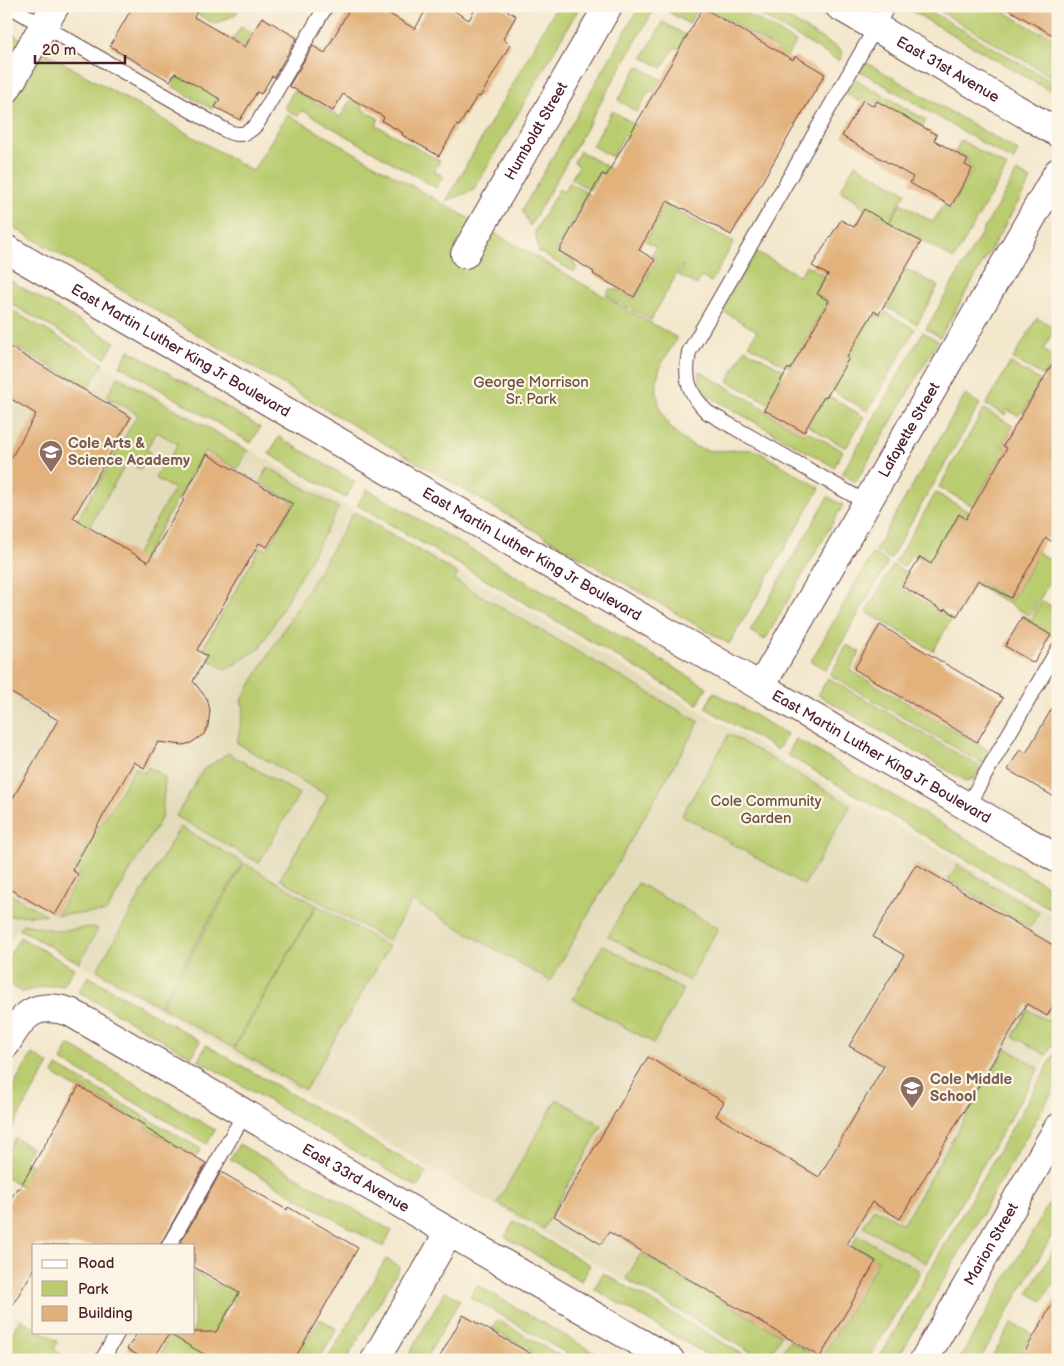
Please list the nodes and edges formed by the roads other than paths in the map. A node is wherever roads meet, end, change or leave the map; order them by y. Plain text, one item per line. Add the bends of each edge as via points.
1 (9, 6) edge
2 (326, 6) edge
3 (608, 6) edge
4 (839, 6) edge
5 (49, 16) edge
6 (882, 17) edge
7 (6, 90) edge
8 (1058, 133) edge
9 (1058, 172) edge
10 (6, 249) edge
11 (465, 254) dead end
12 (867, 502) junction
13 (1058, 649) edge
14 (760, 686) junction
15 (967, 806) junction
16 (1058, 859) edge
17 (6, 1044) edge
18 (245, 1114) junction
19 (1058, 1128) edge
20 (449, 1232) junction
21 (170, 1244) edge
22 (117, 1334) edge
23 (661, 1358) edge
24 (102, 1360) edge
25 (375, 1360) edge
26 (924, 1360) edge

1 - 5 lane
2 - 5 lane via 258,124 239,135 224,130
3 - 11 street, Humboldt Street
4 - 6 street, East 31st Avenue
5 - 7 street
6 - 8 street, East 31st Avenue
6 - 12 lane via 689,352 686,365 691,391 707,412
9 - 12 street, Lafayette Street
10 - 14 street, East Martin Luther King Jr Boulevard
12 - 14 street, Lafayette Street
13 - 15 lane
14 - 15 street, East Martin Luther King Jr Boulevard
15 - 16 street, East Martin Luther King Jr Boulevard
17 - 18 street, East 33rd Avenue via 21,1022 38,1008 70,1012
18 - 20 street, East 33rd Avenue
18 - 21 lane
19 - 26 street, Marion Street
20 - 23 street, East 33rd Avenue
20 - 25 street
22 - 24 lane

